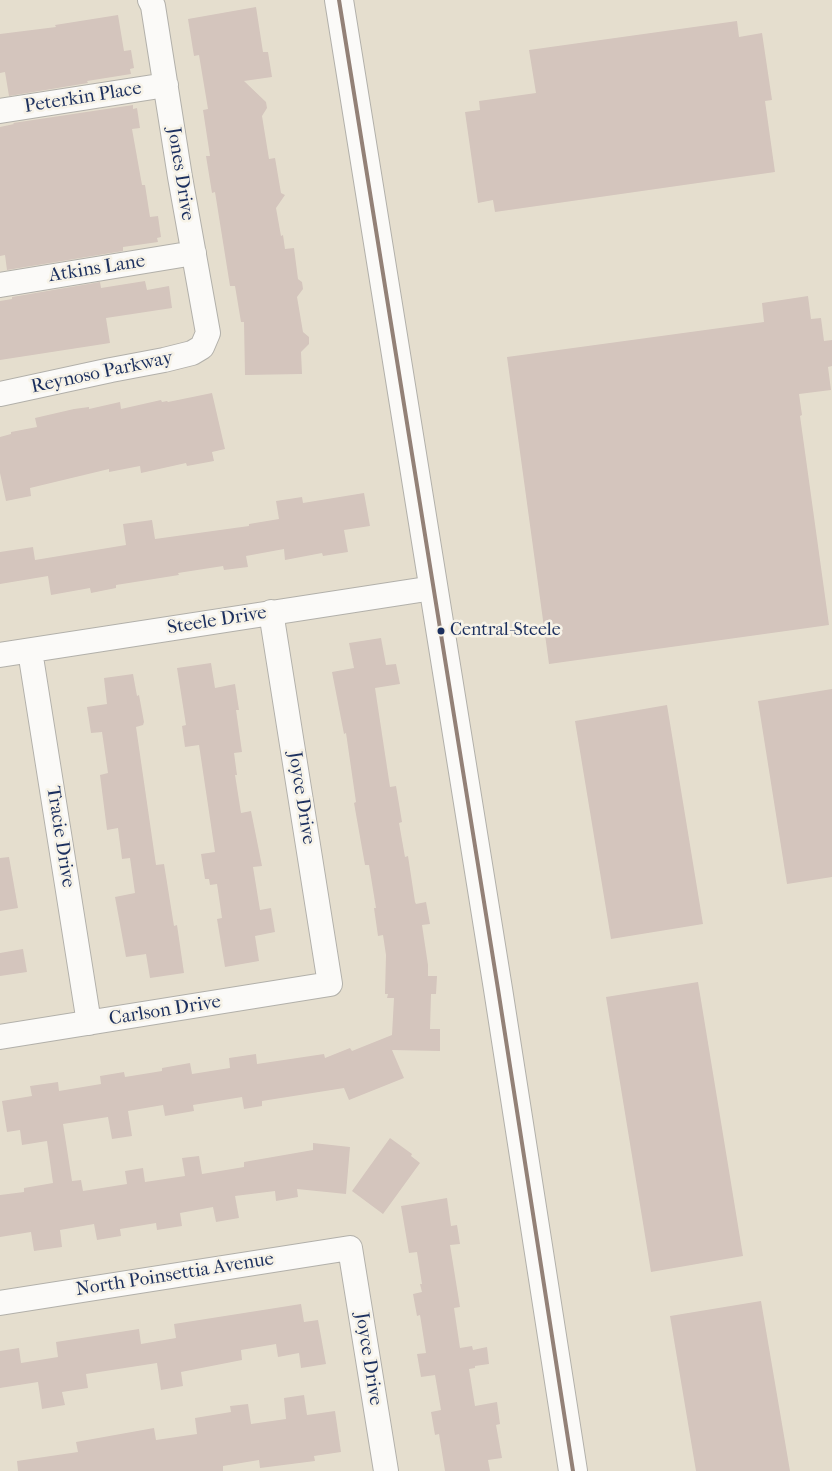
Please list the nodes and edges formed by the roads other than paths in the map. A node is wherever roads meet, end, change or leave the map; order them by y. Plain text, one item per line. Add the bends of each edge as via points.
1 (150, 0) edge
2 (339, 0) edge
3 (166, 85) junction
4 (0, 111) edge
5 (194, 253) junction
6 (0, 285) edge
7 (202, 347) joint
8 (0, 394) edge
9 (433, 588) junction
10 (271, 612) junction
11 (30, 651) junction
12 (0, 655) edge
13 (330, 984) joint
14 (89, 1023) junction
15 (0, 1037) edge
16 (350, 1248) joint
17 (0, 1303) edge
18 (386, 1471) edge
19 (573, 1471) edge

1 - 3 street, Jones Drive
2 - 9 main road
3 - 4 street, Peterkin Place
3 - 5 street, Jones Drive
5 - 6 street, Atkins Lane
5 - 7 street, Jones Drive via 208,333
7 - 8 street, Reynoso Parkway via 164,360
9 - 10 street, Steele Drive
9 - 19 main road
10 - 11 street, Steele Drive
10 - 13 street, Joyce Drive
11 - 12 street, Steele Drive
11 - 14 street, Tracie Drive
13 - 14 street, Carlson Drive
14 - 15 street, Carlson Drive
16 - 17 street, North Poinsettia Avenue
16 - 18 street, Joyce Drive

